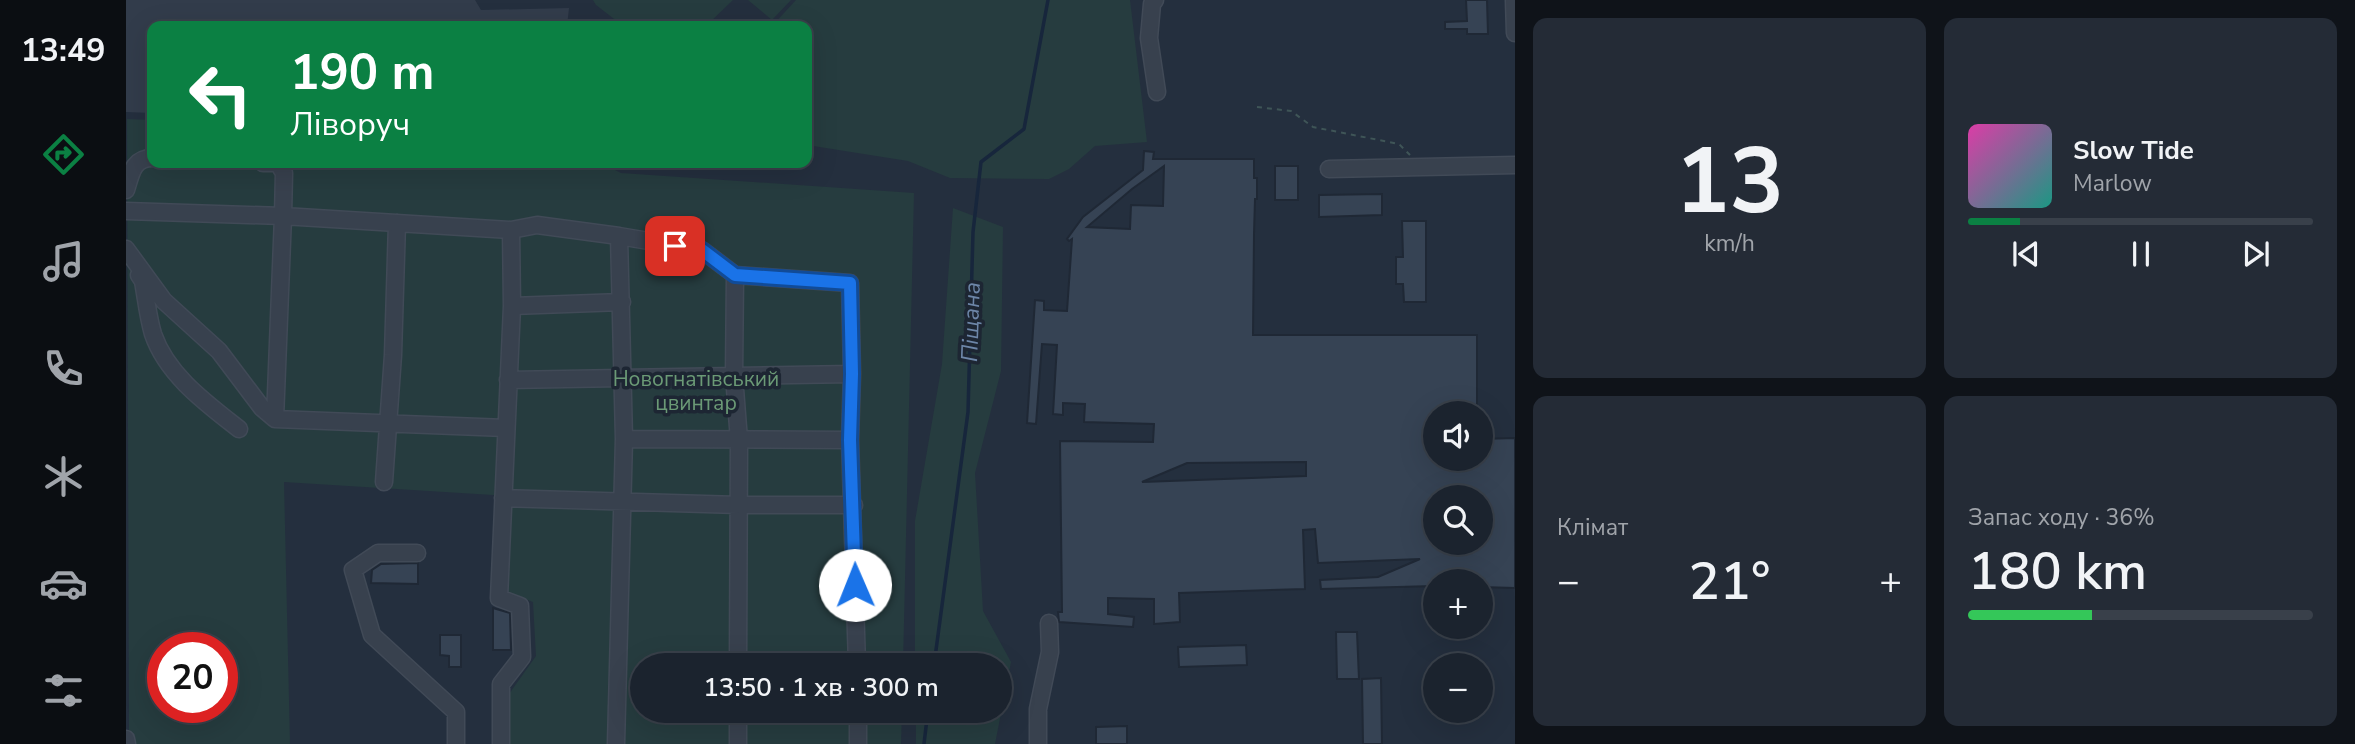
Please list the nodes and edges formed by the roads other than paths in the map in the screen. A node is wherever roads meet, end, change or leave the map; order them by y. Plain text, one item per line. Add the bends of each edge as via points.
1 (1155, 0) edge
2 (1514, 0) edge
3 (1515, 33) edge
4 (1157, 92) dead end
5 (147, 158) edge
6 (1515, 165) edge
7 (281, 168) edge
8 (1329, 169) dead end
9 (126, 190) edge
10 (126, 211) edge
11 (283, 216) junction
12 (397, 223) junction
13 (511, 230) junction
14 (620, 236) junction
15 (126, 250) edge
16 (735, 275) junction
17 (622, 302) junction
18 (512, 306) junction
19 (852, 374) junction
20 (734, 376) junction
21 (622, 379) junction
22 (508, 380) junction
23 (275, 419) junction
24 (389, 423) junction
25 (506, 428) junction
26 (239, 429) dead end
27 (624, 439) junction
28 (739, 440) junction
29 (850, 440) junction
30 (384, 482) dead end
31 (503, 498) junction
32 (622, 503) junction
33 (739, 505) junction
34 (853, 505) junction
35 (417, 552) dead end
36 (1049, 623) dead end
37 (738, 653) edge
38 (857, 653) edge
39 (738, 723) edge
40 (858, 723) edge
41 (456, 744) edge
42 (501, 744) edge
43 (616, 744) edge
44 (738, 744) edge
45 (859, 744) edge
46 (1038, 744) edge

1 - 4 street via 1149,38
2 - 3 street
5 - 9 street via 134,165
6 - 8 street
7 - 11 street
10 - 11 street
11 - 12 street
11 - 23 street
12 - 13 street
12 - 24 street
13 - 14 street via 537,225
13 - 18 street
14 - 16 street via 702,250
14 - 17 street
15 - 23 street via 164,301 219,351
15 - 26 street via 143,281 153,333 162,352 192,391
16 - 19 street via 850,283
16 - 20 street
17 - 18 street
17 - 21 street
18 - 22 street
19 - 20 street
19 - 29 street
20 - 21 street
20 - 28 street
21 - 22 street
21 - 27 street
22 - 25 street
23 - 24 street
24 - 25 street
24 - 30 street
25 - 31 street
27 - 28 street
27 - 32 street
28 - 29 street
28 - 33 street
29 - 34 street
31 - 32 street
31 - 42 street via 499,598 520,606 522,657 501,684
32 - 33 street
32 - 43 street
33 - 34 street
33 - 37 street
34 - 38 street
35 - 41 street via 378,553 353,570 372,635 456,712
36 - 46 street via 1050,652 1038,709
39 - 44 street
40 - 45 street

